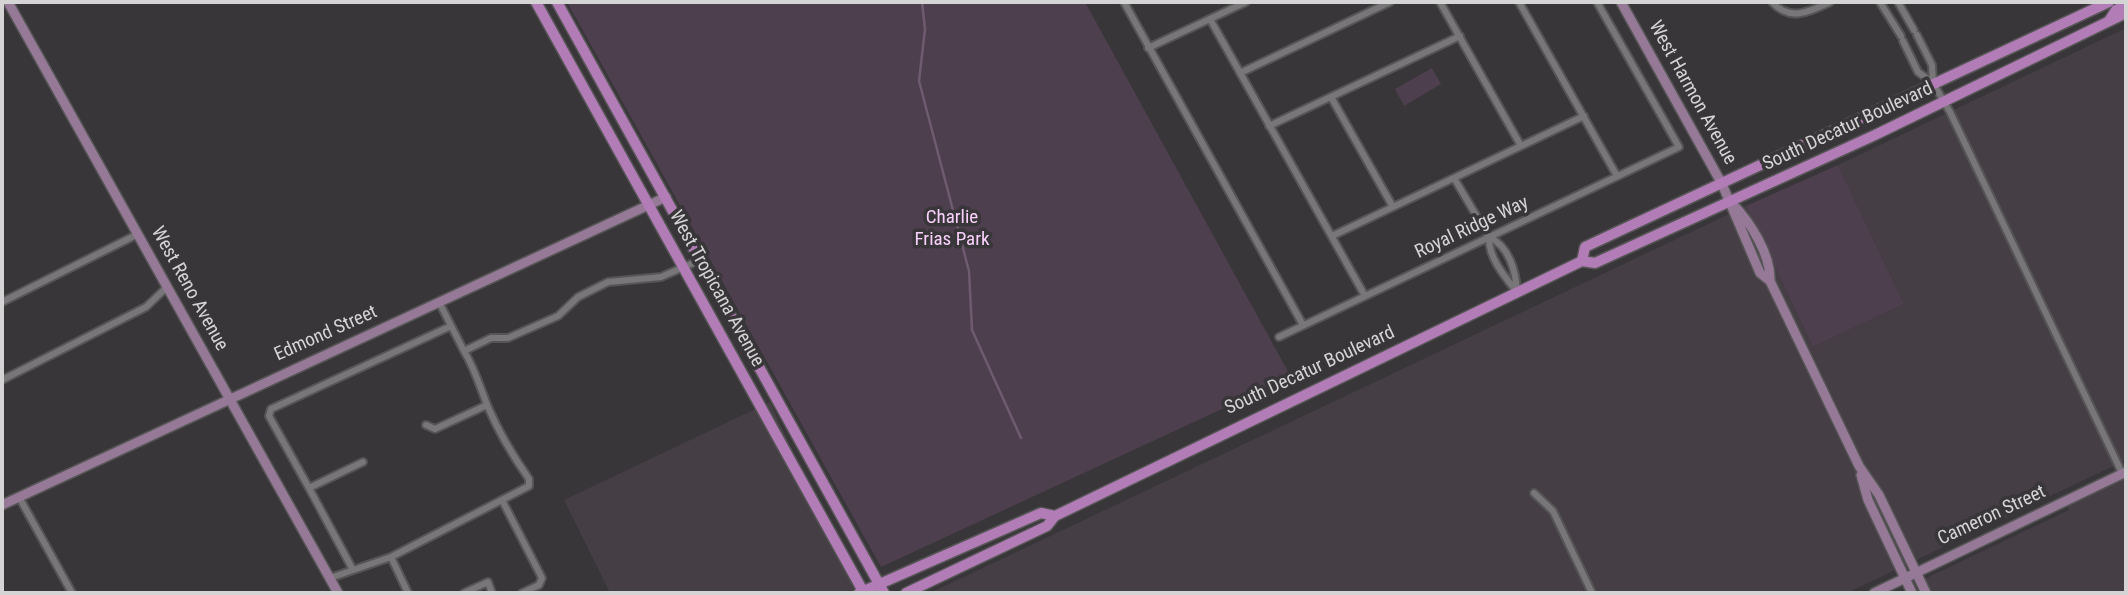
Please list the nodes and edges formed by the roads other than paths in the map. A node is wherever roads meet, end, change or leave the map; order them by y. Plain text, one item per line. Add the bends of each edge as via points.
1 (536, 2) edge
2 (557, 2) edge
3 (1124, 2) edge
4 (1246, 2) edge
5 (1390, 2) edge
6 (1440, 2) edge
7 (1519, 2) edge
8 (1597, 2) edge
9 (1621, 2) edge
10 (1772, 2) edge
11 (1830, 2) edge
12 (1880, 2) edge
13 (1898, 2) edge
14 (2109, 2) edge
15 (9, 4) edge
16 (2126, 5) edge
17 (2126, 13) edge
18 (1210, 19) junction
19 (2109, 21) junction
20 (1460, 36) junction
21 (1148, 48) junction
22 (1240, 73) junction
23 (1933, 83) junction
24 (604, 86) junction
25 (588, 95) junction
26 (1331, 97) junction
27 (1944, 101) junction
28 (1584, 116) junction
29 (1269, 126) junction
30 (1521, 146) junction
31 (1617, 176) junction
32 (1454, 178) junction
33 (1722, 184) junction
34 (666, 197) junction
35 (1731, 201) junction
36 (649, 205) junction
37 (1393, 207) junction
38 (138, 233) junction
39 (1332, 236) junction
40 (1489, 237) junction
41 (701, 260) junction
42 (1582, 261) junction
43 (683, 268) junction
44 (167, 287) junction
45 (1517, 292) junction
46 (1365, 296) junction
47 (2, 302) edge
48 (439, 302) junction
49 (451, 326) junction
50 (1303, 326) junction
51 (1279, 337) dead end
52 (464, 351) junction
53 (755, 357) junction
54 (739, 366) junction
55 (2, 380) edge
56 (230, 398) junction
57 (487, 405) junction
58 (426, 425) dead end
59 (363, 462) dead end
60 (1858, 466) junction
61 (2124, 472) edge
62 (309, 488) junction
63 (1534, 493) dead end
64 (19, 497) junction
65 (502, 500) junction
66 (2, 505) edge
67 (1055, 516) junction
68 (391, 557) junction
69 (352, 568) junction
70 (1916, 572) junction
71 (330, 578) junction
72 (1905, 578) junction
73 (882, 589) edge
74 (862, 592) edge
75 (72, 593) edge
76 (338, 593) edge
77 (408, 593) edge
78 (464, 593) edge
79 (492, 593) edge
80 (522, 593) edge
81 (906, 593) edge
82 (1592, 593) edge
83 (1874, 593) edge
84 (1912, 593) edge
85 (1926, 593) edge

1 - 25 main road, West Tropicana Avenue
2 - 24 main road, West Tropicana Avenue
3 - 21 street
4 - 18 street
5 - 22 street
6 - 20 street
7 - 28 street
8 - 31 street, Royal Ridge Way via 1679,147
9 - 33 street, West Harmon Avenue
10 - 11 street via 1784,13 1807,13
12 - 23 street via 1919,72
13 - 23 street via 1932,65
14 - 23 main road, South Decatur Boulevard
15 - 38 street, West Reno Avenue
16 - 19 main road
17 - 19 main road, South Decatur Boulevard
18 - 21 street
18 - 22 street
19 - 27 main road, South Decatur Boulevard
20 - 26 street
20 - 30 street
21 - 50 street
22 - 29 street
23 - 27 street
23 - 33 main road, South Decatur Boulevard
24 - 25 main road
24 - 34 main road, West Tropicana Avenue
25 - 36 main road, West Tropicana Avenue
26 - 29 street
26 - 37 street
27 - 35 main road, South Decatur Boulevard
27 - 61 street
28 - 30 street
28 - 31 street
29 - 39 street
30 - 32 street
31 - 40 street, Royal Ridge Way
32 - 37 street
32 - 40 street
33 - 35 street, West Harmon Avenue
33 - 42 main road, South Decatur Boulevard via 1585,247
34 - 36 street, Edmond Street
34 - 41 main road, West Tropicana Avenue
35 - 42 main road, South Decatur Boulevard via 1595,263
35 - 60 street, West Harmon Avenue via 1760,273 1770,281
36 - 43 main road, West Tropicana Avenue
36 - 48 street, Edmond Street
37 - 39 street
38 - 44 street, West Reno Avenue
38 - 47 street
39 - 46 street
40 - 45 street via 1488,247
40 - 45 street via 1499,242 1516,272
40 - 46 street, Royal Ridge Way
41 - 43 street
41 - 53 main road, West Tropicana Avenue
42 - 45 main road, South Decatur Boulevard
43 - 52 street via 661,277 608,282 578,297 558,316
43 - 54 main road, West Tropicana Avenue
44 - 55 street via 146,307
44 - 56 street, West Reno Avenue
45 - 67 main road, South Decatur Boulevard
46 - 50 street, Royal Ridge Way
48 - 49 street
48 - 56 street, Edmond Street
49 - 52 street
49 - 62 street via 271,409 268,416
50 - 51 street, Royal Ridge Way
52 - 57 street via 477,372
53 - 54 main road
53 - 73 main road, West Tropicana Avenue
54 - 74 main road, West Tropicana Avenue
56 - 64 street, Edmond Street
56 - 71 street, West Reno Avenue
57 - 58 street via 435,429
57 - 65 street via 529,479 529,486
59 - 62 street
60 - 70 street, West Harmon Avenue via 1879,495
60 - 72 street, West Harmon Avenue via 1868,500
61 - 70 street, Cameron Street
62 - 69 street
63 - 82 street via 1553,511
64 - 66 street, Edmond Street
64 - 75 street
65 - 68 street
65 - 80 street via 542,578 539,585
67 - 73 main road, South Decatur Boulevard via 1041,513
67 - 81 main road, South Decatur Boulevard via 1047,526
68 - 69 street via 363,569
68 - 77 street
69 - 71 street
70 - 72 street, Cameron Street
70 - 85 street, West Harmon Avenue
71 - 76 street, West Reno Avenue
72 - 83 street, Cameron Street
72 - 84 street, West Harmon Avenue
73 - 74 main road, South Decatur Boulevard
78 - 79 street via 488,582

